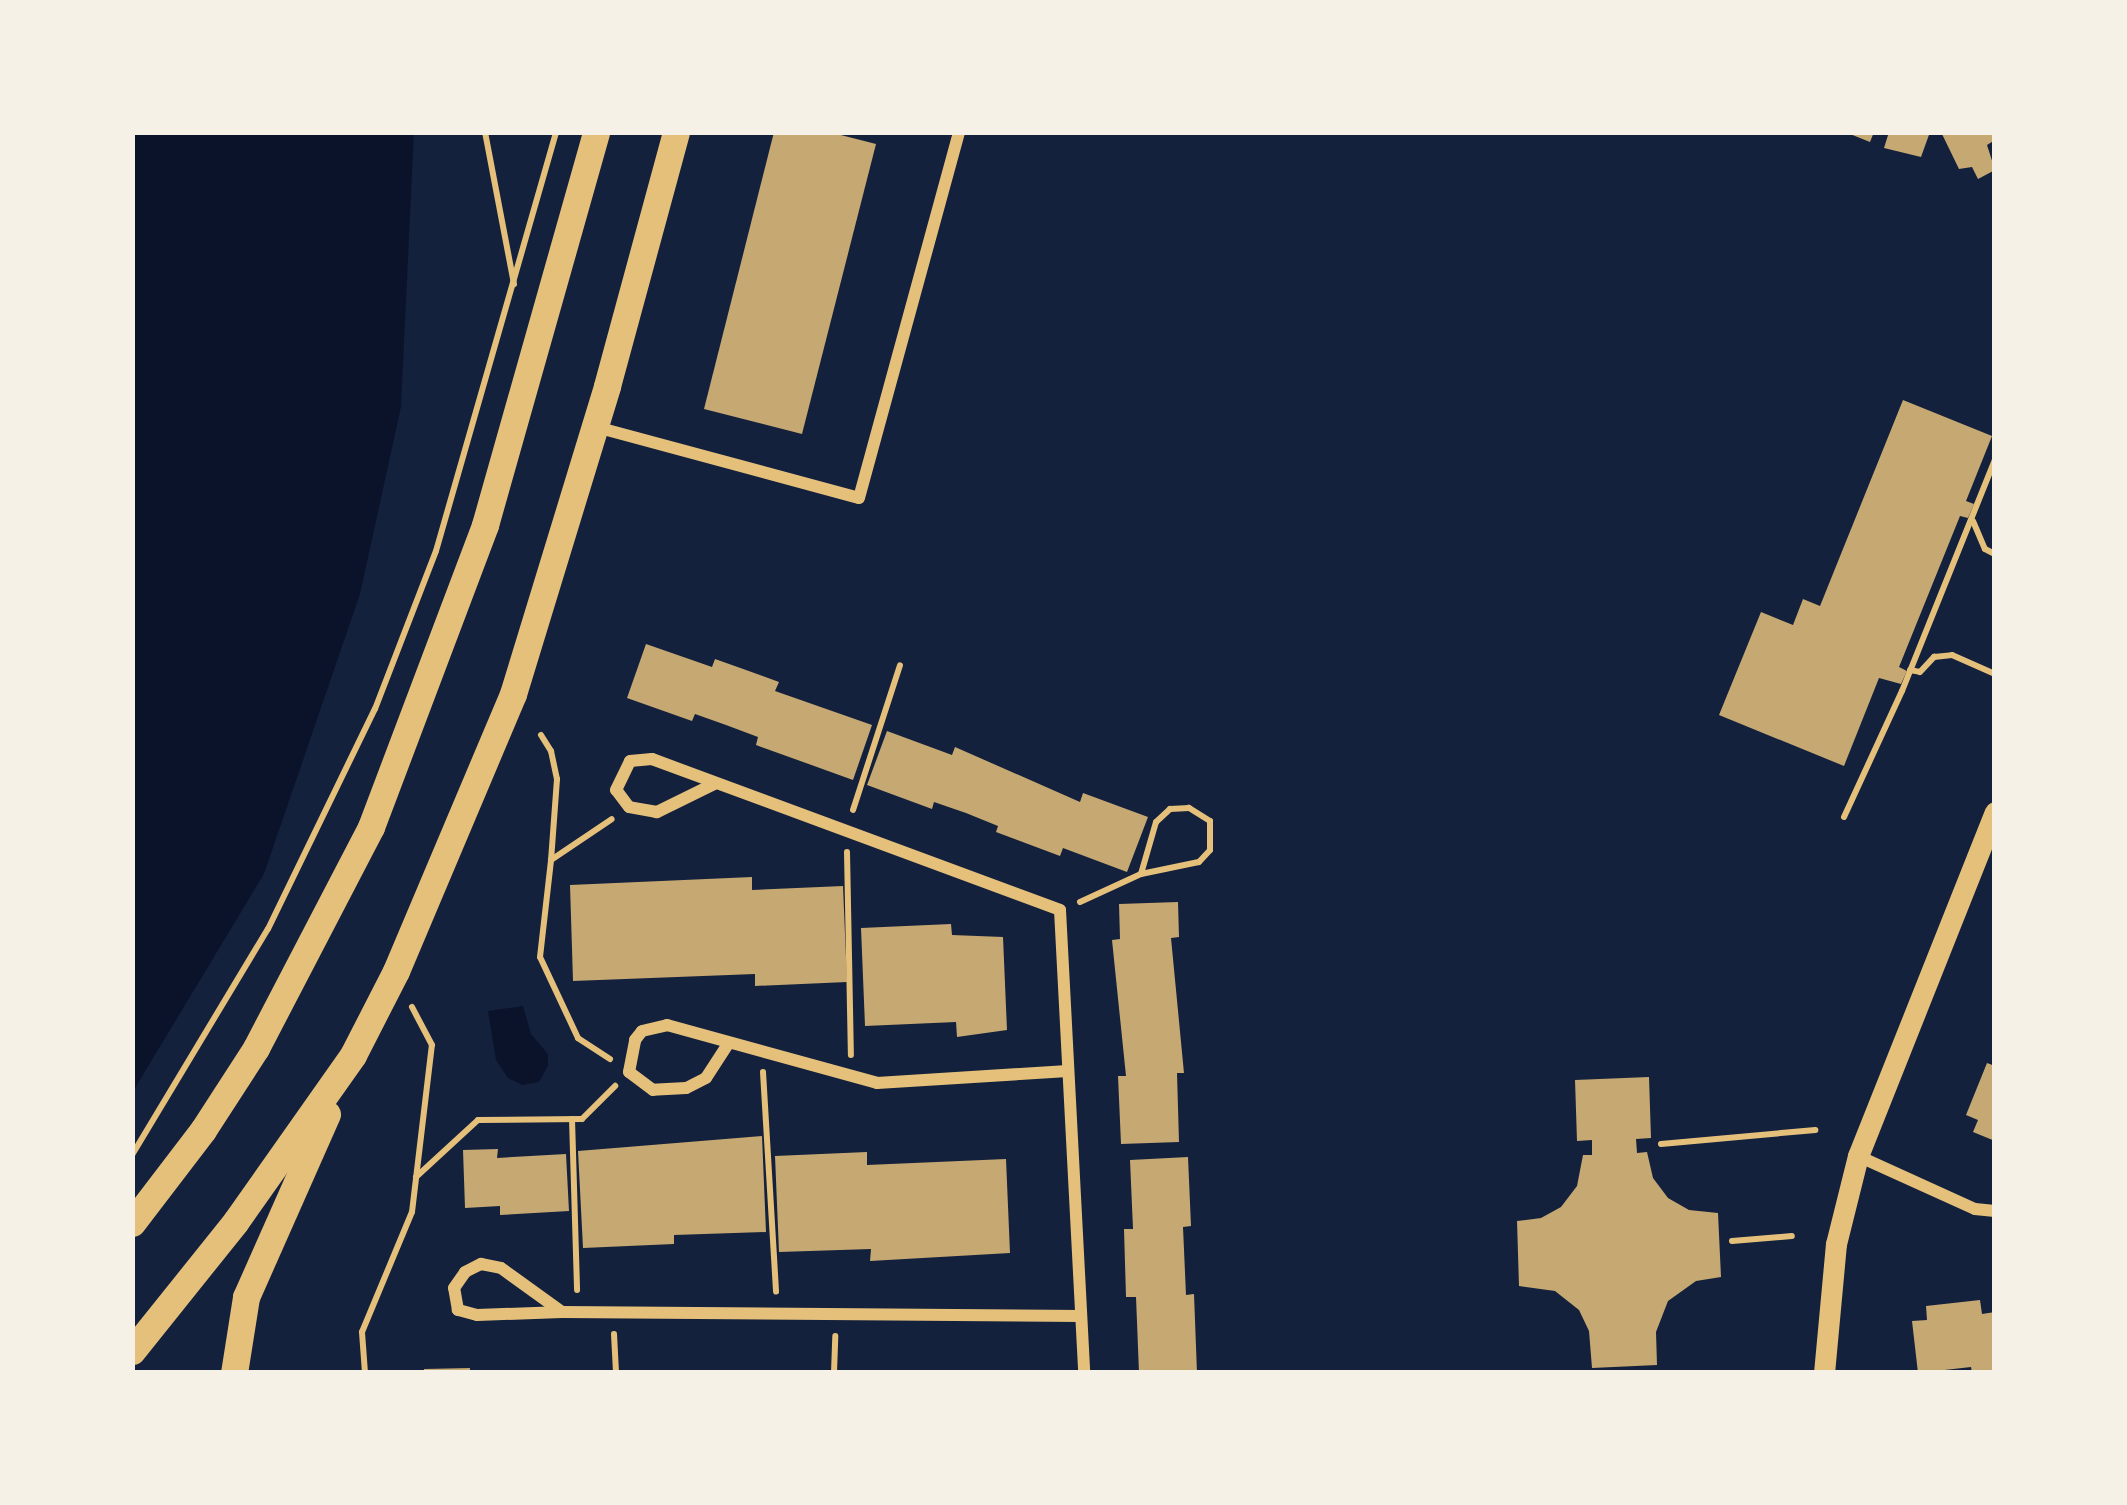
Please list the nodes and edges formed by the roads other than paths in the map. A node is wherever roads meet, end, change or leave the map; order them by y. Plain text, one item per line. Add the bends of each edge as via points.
1 (596, 132) edge
2 (676, 132) edge
3 (959, 132) edge
4 (595, 427) junction
5 (714, 784) junction
6 (1995, 812) edge
7 (728, 1044) junction
8 (352, 1055) junction
9 (1068, 1071) junction
10 (1858, 1156) junction
11 (1995, 1211) edge
12 (132, 1223) edge
13 (562, 1312) junction
14 (1081, 1316) junction
15 (132, 1351) edge
16 (234, 1373) edge
17 (1084, 1373) edge
18 (1824, 1373) edge

1 - 12 main road via 484,525 371,827 256,1048
2 - 4 main road
3 - 4 street via 859,497
4 - 8 main road via 509,706
5 - 5 street via 637,757 616,790 629,807 665,810
5 - 9 street via 1060,910
6 - 10 street
7 - 7 street via 706,1078 686,1088 653,1090 629,1072 635,1040 654,1027
7 - 9 street via 877,1083
8 - 15 main road
8 - 16 main road via 246,1297
9 - 14 street
10 - 11 street
10 - 18 street via 1836,1244
13 - 13 street via 477,1316 458,1310 454,1288 481,1264 501,1268
13 - 14 street
14 - 17 street

